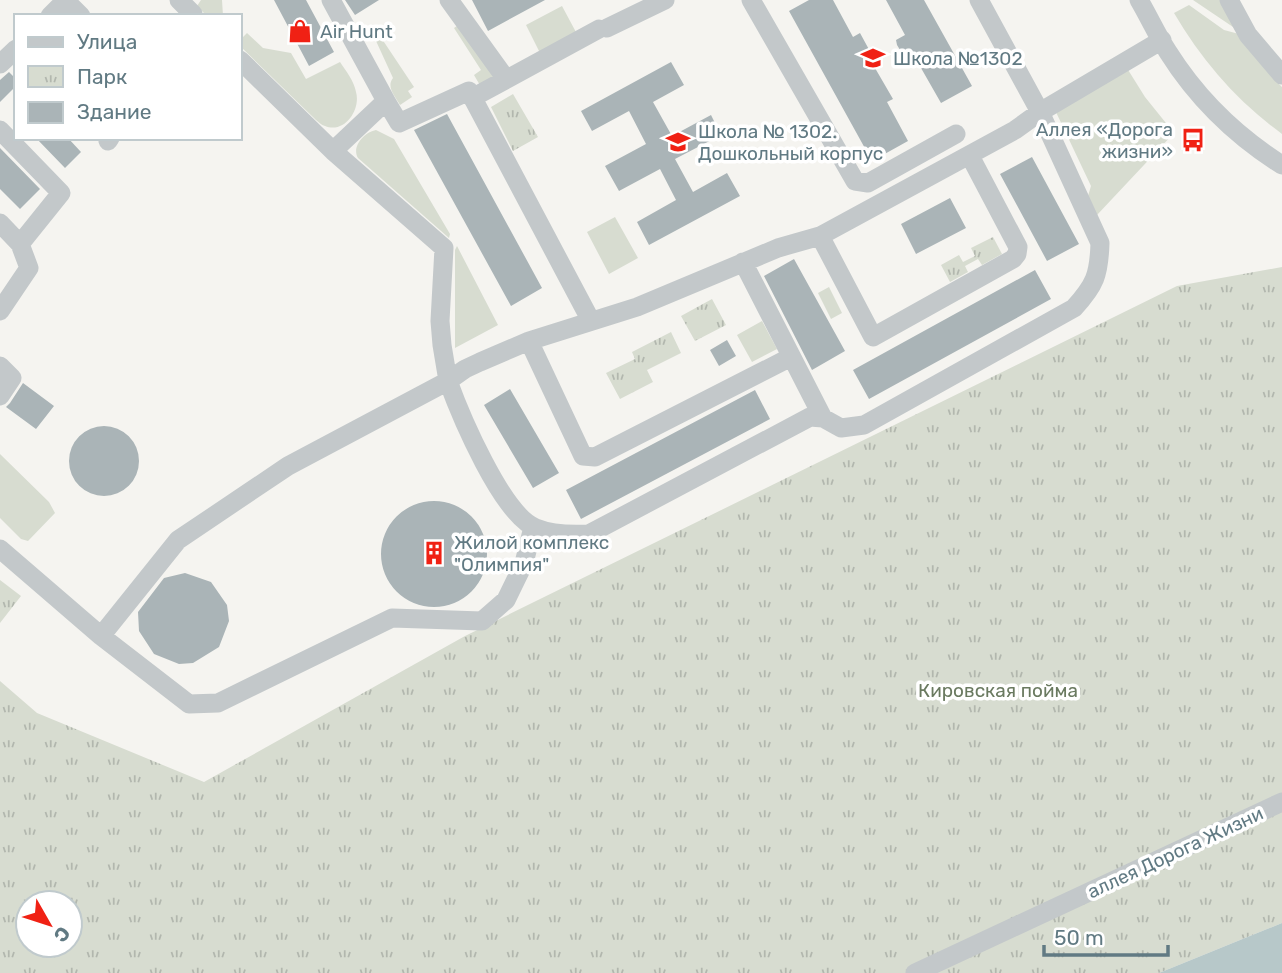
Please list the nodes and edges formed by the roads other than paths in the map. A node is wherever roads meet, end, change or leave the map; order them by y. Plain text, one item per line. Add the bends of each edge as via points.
1 (66, 0) edge
2 (331, 0) edge
3 (449, 0) edge
4 (665, 0) edge
5 (751, 0) edge
6 (979, 0) edge
7 (1139, 0) edge
8 (1229, 0) edge
9 (52, 14) edge
10 (79, 14) edge
11 (1161, 40) junction
12 (14, 51) edge
13 (242, 62) edge
14 (0, 64) edge
15 (1282, 75) edge
16 (506, 79) junction
17 (472, 98) junction
18 (386, 101) junction
19 (1040, 112) junction
20 (0, 130) edge
21 (956, 134) dead end
22 (333, 150) junction
23 (970, 156) junction
24 (1282, 165) edge
25 (0, 223) edge
26 (820, 236) junction
27 (20, 244) junction
28 (743, 262) junction
29 (0, 311) edge
30 (591, 321) junction
31 (528, 341) junction
32 (791, 357) junction
33 (0, 366) edge
34 (448, 381) junction
35 (0, 396) edge
36 (823, 418) junction
37 (533, 527) junction
38 (0, 550) edge
39 (101, 636) junction
40 (1282, 802) edge
41 (915, 973) edge

1 - 9 street
1 - 10 street
2 - 18 street
3 - 16 street
4 - 16 street
5 - 21 street via 855,181 868,183
6 - 19 street
7 - 11 street
8 - 15 street via 1248,35
11 - 19 street
11 - 24 street via 1216,113
12 - 14 street
13 - 22 street
16 - 17 street
17 - 18 street via 469,91 399,123
17 - 30 street
18 - 22 street
19 - 23 street
19 - 36 street via 1100,243 1095,281 1086,295 1074,308 864,425 841,428
20 - 27 street via 61,193
22 - 34 street via 444,248 440,321
23 - 26 street
23 - 26 street via 1018,247 1017,254 873,337
25 - 27 street
26 - 28 street
27 - 29 street via 29,268
28 - 30 street via 637,307
28 - 32 street
30 - 31 street
31 - 32 street via 583,456 595,457
31 - 34 street via 472,365
32 - 36 street
33 - 35 street via 12,377
34 - 37 street via 479,454 516,512
34 - 39 street via 288,466 178,540
36 - 37 street via 810,417 589,534 562,535
37 - 39 street via 524,563 506,600 482,621 392,618 218,703 189,705
38 - 39 street
40 - 41 street, аллея Дорога Жизни

